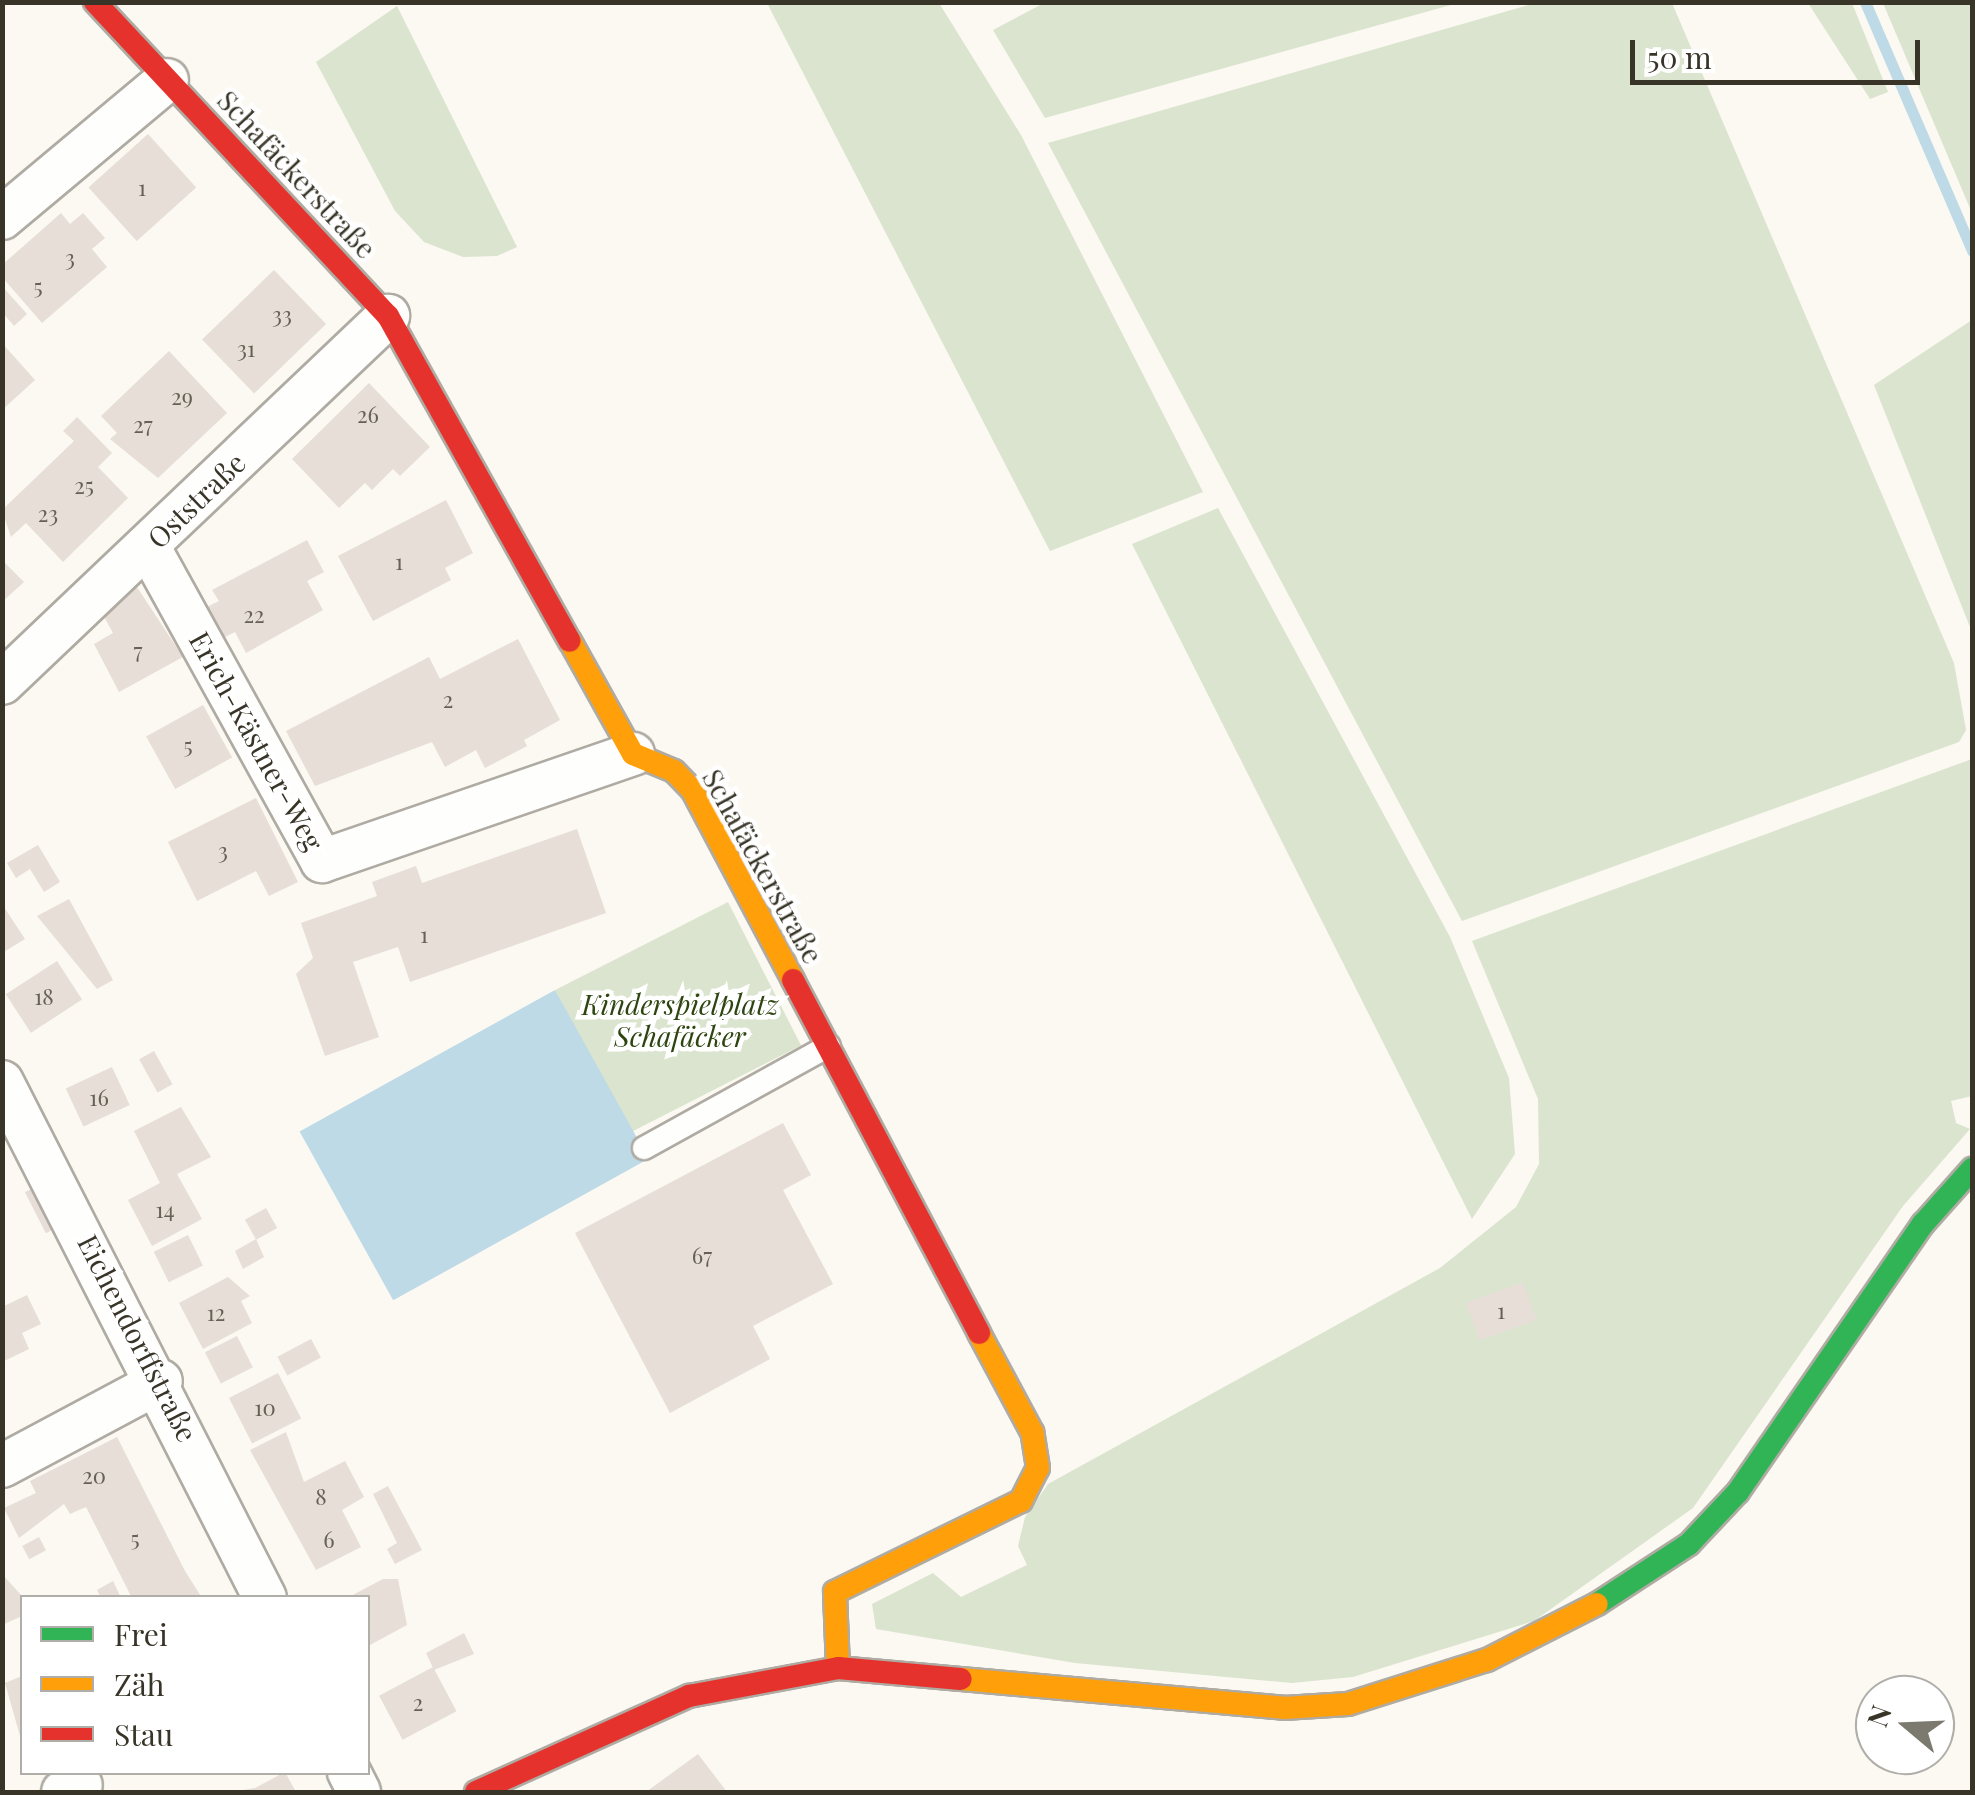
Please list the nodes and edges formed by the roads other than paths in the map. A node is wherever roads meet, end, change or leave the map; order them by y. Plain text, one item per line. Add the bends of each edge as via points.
1 (95, 2) edge
2 (168, 80) junction
3 (2, 218) edge
4 (388, 316) junction
5 (148, 546) junction
6 (2, 682) edge
7 (633, 754) junction
8 (829, 1046) junction
9 (2, 1082) edge
10 (644, 1148) dead end
11 (1972, 1170) edge
12 (161, 1380) junction
13 (2, 1466) edge
14 (264, 1595) edge
15 (838, 1668) junction
16 (476, 1792) edge

1 - 2 street, Schafäckerstraße
2 - 3 street
2 - 4 street, Schafäckerstraße
4 - 5 street, Oststraße
4 - 7 street, Schafäckerstraße
5 - 6 street, Oststraße
5 - 7 street, Erich-Kästner-Weg via 322,860
7 - 8 street, Schafäckerstraße via 674,771 693,791
8 - 10 lane
8 - 15 street, Schafäckerstraße via 1032,1432 1038,1468 1022,1501 835,1592
9 - 12 street, Eichendorffstraße
11 - 15 street via 1923,1224 1738,1492 1689,1544 1576,1617 1487,1660 1348,1704 1284,1708
12 - 13 street
12 - 14 street, Eichendorffstraße
15 - 16 street via 689,1696

